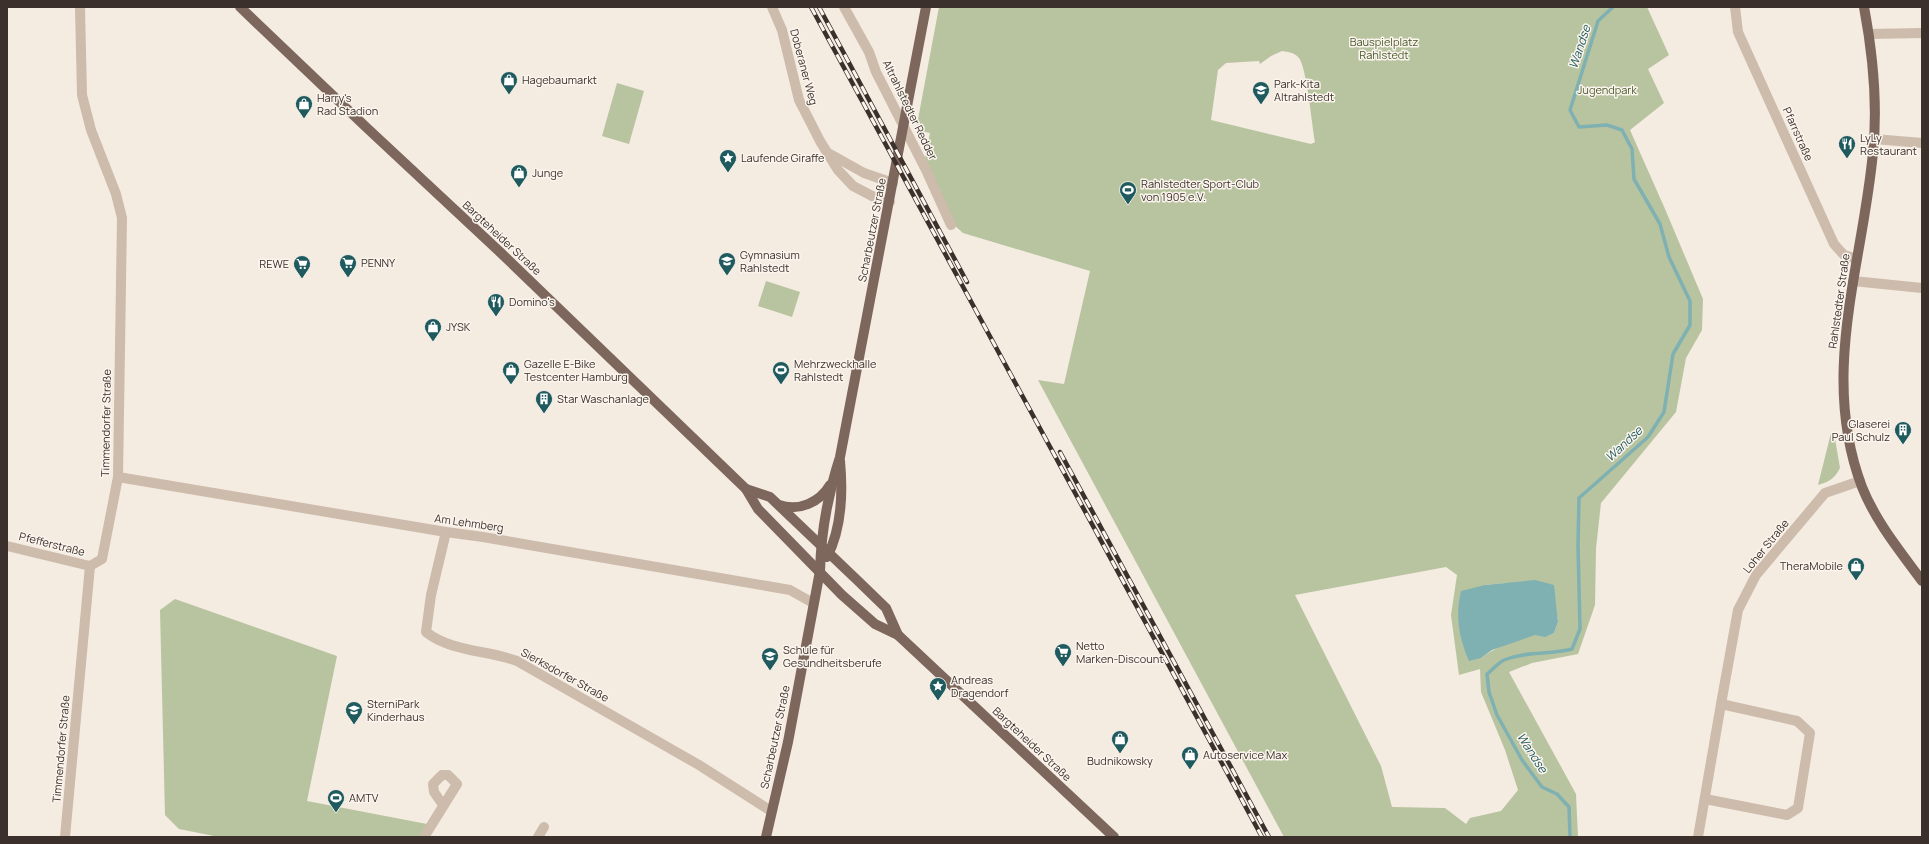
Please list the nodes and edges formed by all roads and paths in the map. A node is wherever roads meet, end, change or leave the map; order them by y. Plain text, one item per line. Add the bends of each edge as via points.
1 (80, 7) edge
2 (240, 7) edge
3 (772, 7) edge
4 (844, 7) edge
5 (926, 7) edge
6 (1735, 7) edge
7 (1864, 7) edge
8 (1922, 33) edge
9 (1869, 34) junction
10 (1874, 139) junction
11 (1922, 143) edge
12 (828, 152) junction
13 (894, 180) junction
14 (890, 202) junction
15 (951, 225) dead end
16 (1857, 259) junction
17 (1853, 281) junction
18 (1922, 288) edge
19 (840, 457) junction
20 (118, 477) junction
21 (1860, 481) junction
22 (831, 483) junction
23 (746, 489) junction
24 (778, 505) junction
25 (446, 532) junction
26 (820, 544) junction
27 (7, 546) edge
28 (829, 553) junction
29 (90, 566) junction
30 (820, 571) junction
31 (1922, 581) edge
32 (813, 603) junction
33 (898, 635) junction
34 (1721, 704) junction
35 (1705, 799) junction
36 (443, 805) dead end
37 (772, 811) junction
38 (544, 827) dead end
39 (65, 837) edge
40 (424, 837) edge
41 (538, 837) edge
42 (766, 837) edge
43 (1114, 837) edge
44 (1698, 837) edge

1 - 20 street, Timmendorfer Straße via 82,95 91,130 116,194 122,218
2 - 23 main road, Bargteheider Straße via 496,248
3 - 12 street, Doberaner Weg via 782,30 798,100
4 - 15 street, Altrahlstedter Redder via 869,52 876,72
5 - 13 main road, Scharbeutzer Straße
6 - 16 street, Pfarrstraße via 1738,32 1834,244 1844,255
7 - 9 main road, Rahlstedter Straße
8 - 9 street
9 - 10 main road, Rahlstedter Straße via 1874,74
10 - 11 street
10 - 16 main road, Rahlstedter Straße
12 - 13 street, Doberaner Weg via 864,173
12 - 14 street, Doberaner Weg via 838,170 853,186
13 - 14 main road, Scharbeutzer Straße
14 - 19 main road, Scharbeutzer Straße
16 - 17 main road, Rahlstedter Straße
17 - 18 street
17 - 21 main road, Rahlstedter Straße via 1845,336 1844,388 1847,423
19 - 22 main road, Scharbeutzer Straße
19 - 28 main road, Scharbeutzer Straße via 842,485 837,535
20 - 25 street, Am Lehmberg
20 - 29 street, Timmendorfer Straße via 102,560
21 - 31 main road, Rahlstedter Straße via 1876,518
21 - 34 street, Loher Straße via 1825,493 1756,575 1738,610
22 - 24 main road via 820,497 808,504 791,508
22 - 26 main road, Scharbeutzer Straße
23 - 24 main road, Bargteheider Straße via 770,498
23 - 30 main road, Bargteheider Straße via 758,510
24 - 26 main road, Bargteheider Straße
25 - 32 street, Am Lehmberg via 790,590
25 - 37 street, Sierksdorfer Straße via 431,595 426,632 449,645 517,661 699,765
26 - 28 main road, Bargteheider Straße
26 - 30 main road, Scharbeutzer Straße
27 - 29 street, Pfefferstraße
28 - 30 main road, Scharbeutzer Straße
28 - 33 main road, Bargteheider Straße via 886,608
29 - 39 street, Timmendorfer Straße
30 - 32 main road, Scharbeutzer Straße
30 - 33 main road, Bargteheider Straße via 874,624
32 - 37 main road, Scharbeutzer Straße via 788,742
33 - 43 main road, Bargteheider Straße
34 - 35 street, Loher Straße
34 - 35 street via 1797,721 1810,733 1798,808 1787,815
35 - 44 street, Loher Straße
36 - 40 street
37 - 42 main road, Scharbeutzer Straße
38 - 41 street

